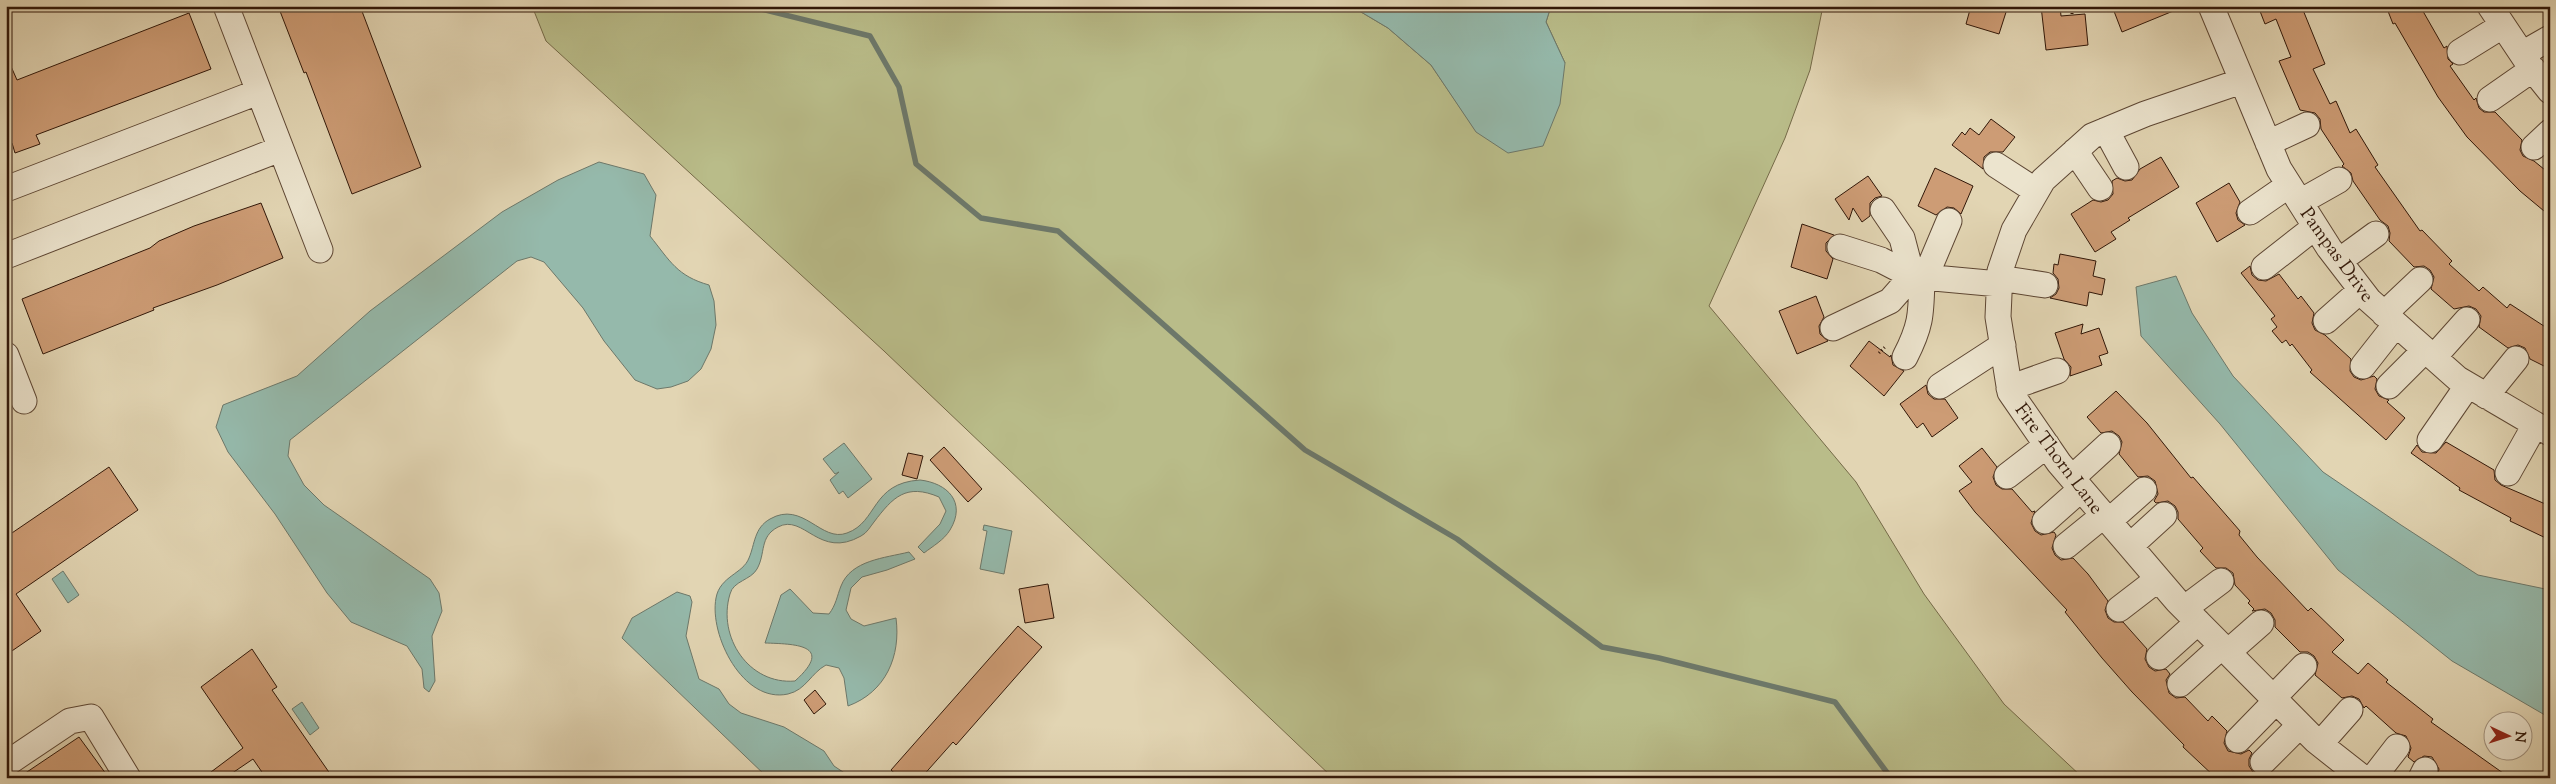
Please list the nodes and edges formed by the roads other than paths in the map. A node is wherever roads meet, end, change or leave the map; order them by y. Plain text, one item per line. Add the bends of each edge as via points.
1 (226, 6) edge
2 (2211, 6) edge
3 (2496, 16) edge
4 (2550, 38) edge
5 (2460, 52) dead end
6 (2527, 62) junction
7 (2242, 81) junction
8 (2550, 91) edge
9 (258, 92) junction
10 (2490, 98) dead end
11 (2307, 125) dead end
12 (2106, 130) junction
13 (2268, 142) junction
14 (280, 149) junction
15 (2075, 151) junction
16 (1996, 165) dead end
17 (2126, 167) dead end
18 (2339, 180) dead end
19 (2100, 188) dead end
20 (6, 190) edge
21 (2036, 191) junction
22 (2294, 194) junction
23 (1883, 210) dead end
24 (2250, 212) dead end
25 (1948, 221) dead end
26 (2315, 227) junction
27 (2376, 234) dead end
28 (1840, 247) dead end
29 (320, 250) dead end
30 (6, 256) edge
31 (2339, 261) junction
32 (2264, 267) dead end
33 (1920, 277) junction
34 (2420, 280) dead end
35 (1999, 281) junction
36 (2045, 285) dead end
37 (2361, 290) junction
38 (2390, 319) junction
39 (2467, 320) dead end
40 (2326, 321) dead end
41 (1833, 328) dead end
42 (2003, 345) junction
43 (2429, 353) junction
44 (6, 355) edge
45 (1905, 357) dead end
46 (2516, 359) dead end
47 (2363, 366) dead end
48 (2057, 371) dead end
49 (1940, 386) dead end
50 (2388, 386) dead end
51 (2009, 388) junction
52 (2477, 391) junction
53 (24, 401) dead end
54 (2544, 427) edge
55 (2430, 440) dead end
56 (2108, 445) dead end
57 (2047, 446) junction
58 (2508, 473) dead end
59 (2007, 476) dead end
60 (2076, 484) junction
61 (2144, 490) dead end
62 (2164, 515) dead end
63 (2106, 518) junction
64 (2045, 521) dead end
65 (2066, 546) dead end
66 (2130, 546) junction
67 (2158, 579) junction
68 (2221, 581) dead end
69 (2119, 610) dead end
70 (2191, 615) junction
71 (2261, 623) dead end
72 (2225, 649) junction
73 (2159, 657) dead end
74 (2304, 666) dead end
75 (2180, 684) dead end
76 (2275, 699) junction
77 (2350, 710) dead end
78 (2300, 725) junction
79 (2238, 740) dead end
80 (2320, 744) junction
81 (2397, 747) dead end
82 (2263, 762) dead end
83 (6, 764) edge
84 (2361, 776) edge
85 (128, 778) edge

1 - 9 street
2 - 7 street, Pampas Drive
3 - 5 street
3 - 6 street
4 - 6 street
6 - 8 street
6 - 10 street
7 - 12 street, Fire Thorn Lane
7 - 13 street, Pampas Drive
9 - 14 street
9 - 20 street
11 - 13 street
12 - 15 street, Fire Thorn Lane via 2092,136
12 - 17 street
13 - 22 street, Pampas Drive
14 - 29 street
14 - 30 street
15 - 19 street
15 - 21 street, Fire Thorn Lane via 2043,180
16 - 21 street
18 - 22 street
21 - 35 street, Fire Thorn Lane via 2014,230
22 - 24 street
22 - 26 street, Pampas Drive
23 - 33 street via 1902,238
25 - 33 street
26 - 31 street, Pampas Drive
26 - 32 street
27 - 31 street
28 - 33 street
31 - 37 street, Pampas Drive
33 - 35 street
33 - 41 street via 1890,301
33 - 45 street via 1918,334
34 - 38 street
35 - 36 street
35 - 42 street, Fire Thorn Lane via 1998,317
37 - 38 street, Pampas Drive
37 - 40 street
38 - 43 street, Pampas Drive
38 - 47 street
39 - 43 street
42 - 49 street
42 - 51 street, Fire Thorn Lane
43 - 50 street
43 - 52 street, Pampas Drive
44 - 53 street
46 - 52 street
48 - 51 street
51 - 57 street, Fire Thorn Lane
52 - 54 street, Pampas Drive
52 - 55 street
54 - 58 street
56 - 60 street
57 - 59 street
57 - 60 street, Fire Thorn Lane
60 - 63 street, Fire Thorn Lane
60 - 64 street
61 - 63 street
62 - 66 street
63 - 65 street
63 - 66 street, Fire Thorn Lane
66 - 67 street, Fire Thorn Lane
67 - 69 street
67 - 70 street, Fire Thorn Lane
68 - 70 street
70 - 72 street, Fire Thorn Lane
70 - 73 street
71 - 72 street
72 - 75 street
72 - 76 street, Fire Thorn Lane
74 - 76 street
76 - 78 street, Fire Thorn Lane
76 - 79 street
77 - 80 street
78 - 80 street, Fire Thorn Lane
78 - 82 street
80 - 84 street, Fire Thorn Lane
81 - 84 street
83 - 85 street via 70,721 91,717

